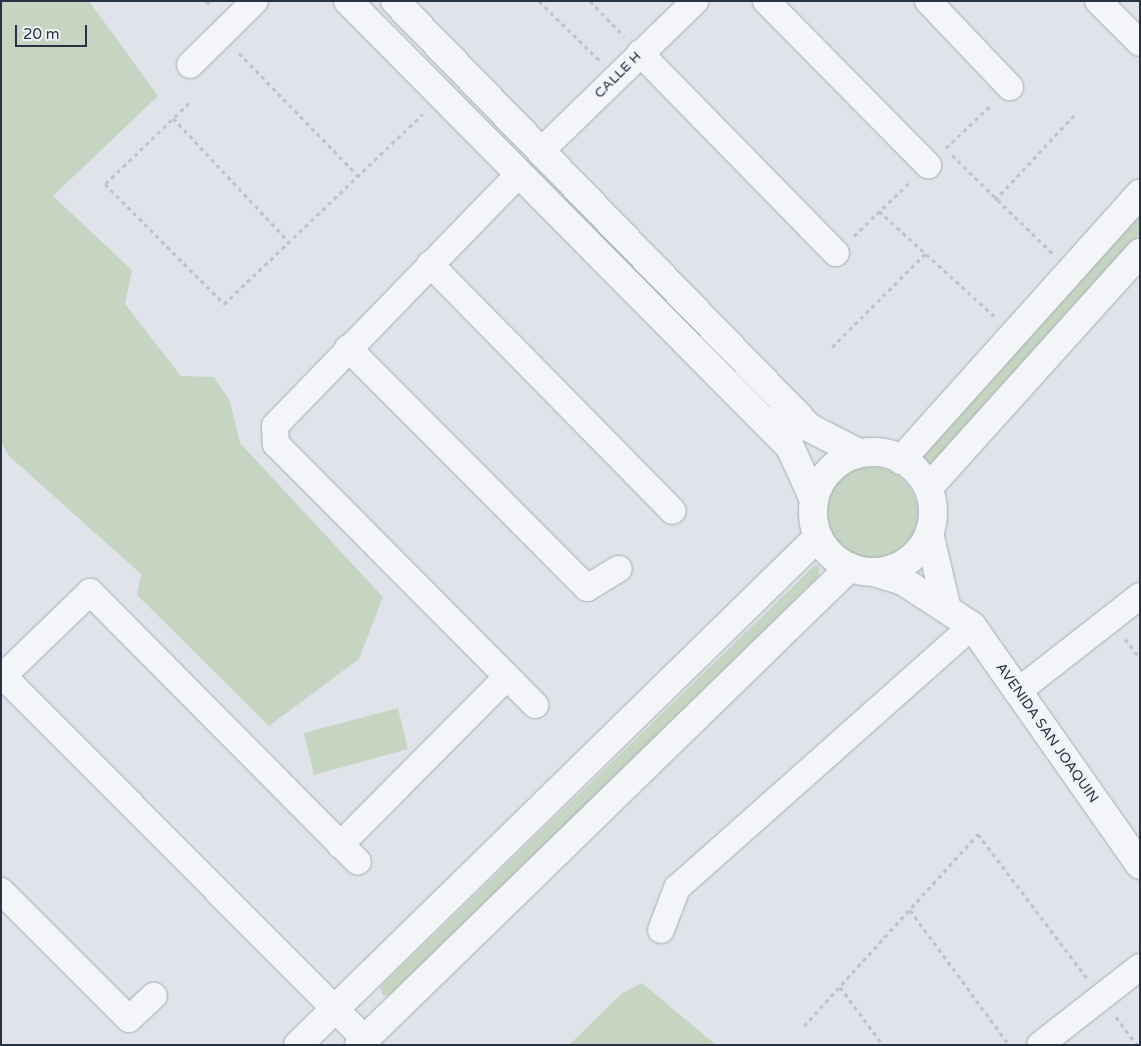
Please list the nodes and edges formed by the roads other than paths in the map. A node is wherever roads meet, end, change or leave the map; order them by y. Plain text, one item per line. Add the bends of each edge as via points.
1 (255, 1) edge
2 (348, 1) edge
3 (395, 1) edge
4 (695, 1) edge
5 (766, 1) edge
6 (928, 1) edge
7 (1098, 1) edge
8 (1140, 43) edge
9 (640, 52) junction
10 (190, 65) dead end
11 (1010, 87) dead end
12 (542, 150) junction
13 (936, 157) road end
14 (517, 176) junction
15 (1140, 194) edge
16 (836, 253) dead end
17 (1140, 253) edge
18 (430, 264) junction
19 (348, 348) junction
20 (858, 452) junction
21 (901, 460) junction
22 (930, 486) junction
23 (814, 500) junction
24 (673, 511) dead end
25 (929, 533) junction
26 (818, 537) junction
27 (619, 568) dead end
28 (862, 570) junction
29 (1140, 596) edge
30 (947, 609) junction
31 (972, 626) junction
32 (2, 676) edge
33 (507, 677) junction
34 (1017, 692) junction
35 (535, 705) dead end
36 (1140, 865) edge
37 (1, 891) edge
38 (661, 930) dead end
39 (1140, 967) edge
40 (154, 996) dead end
41 (335, 1008) junction
42 (362, 1042) edge
43 (298, 1045) edge
44 (1040, 1045) edge

1 - 10 street
2 - 14 street
3 - 12 street
4 - 9 street, CALLE H
5 - 13 street
6 - 11 street
7 - 8 street
9 - 12 street, CALLE H
9 - 16 street
12 - 14 street
12 - 20 street via 810,428
14 - 18 street
14 - 23 street via 790,447
15 - 21 street
17 - 22 street
18 - 19 street
18 - 24 street
19 - 27 street via 587,588
19 - 33 street via 275,426 276,444
20 - 21 street via 881,452
20 - 23 street via 833,467
21 - 22 street
22 - 25 street
23 - 26 street
25 - 28 street via 908,561
25 - 30 street
26 - 28 street via 827,552
26 - 41 street
28 - 30 street, AVENIDA SAN JOAQUIN via 903,581
28 - 42 street
29 - 34 street
30 - 31 street, AVENIDA SAN JOAQUIN
31 - 34 street, AVENIDA SAN JOAQUIN
31 - 38 street via 677,888
32 - 33 street via 90,592 349,854
32 - 41 street
33 - 35 street
34 - 36 street, AVENIDA SAN JOAQUIN
37 - 40 street via 129,1019
39 - 44 street
41 - 42 street
41 - 43 street

